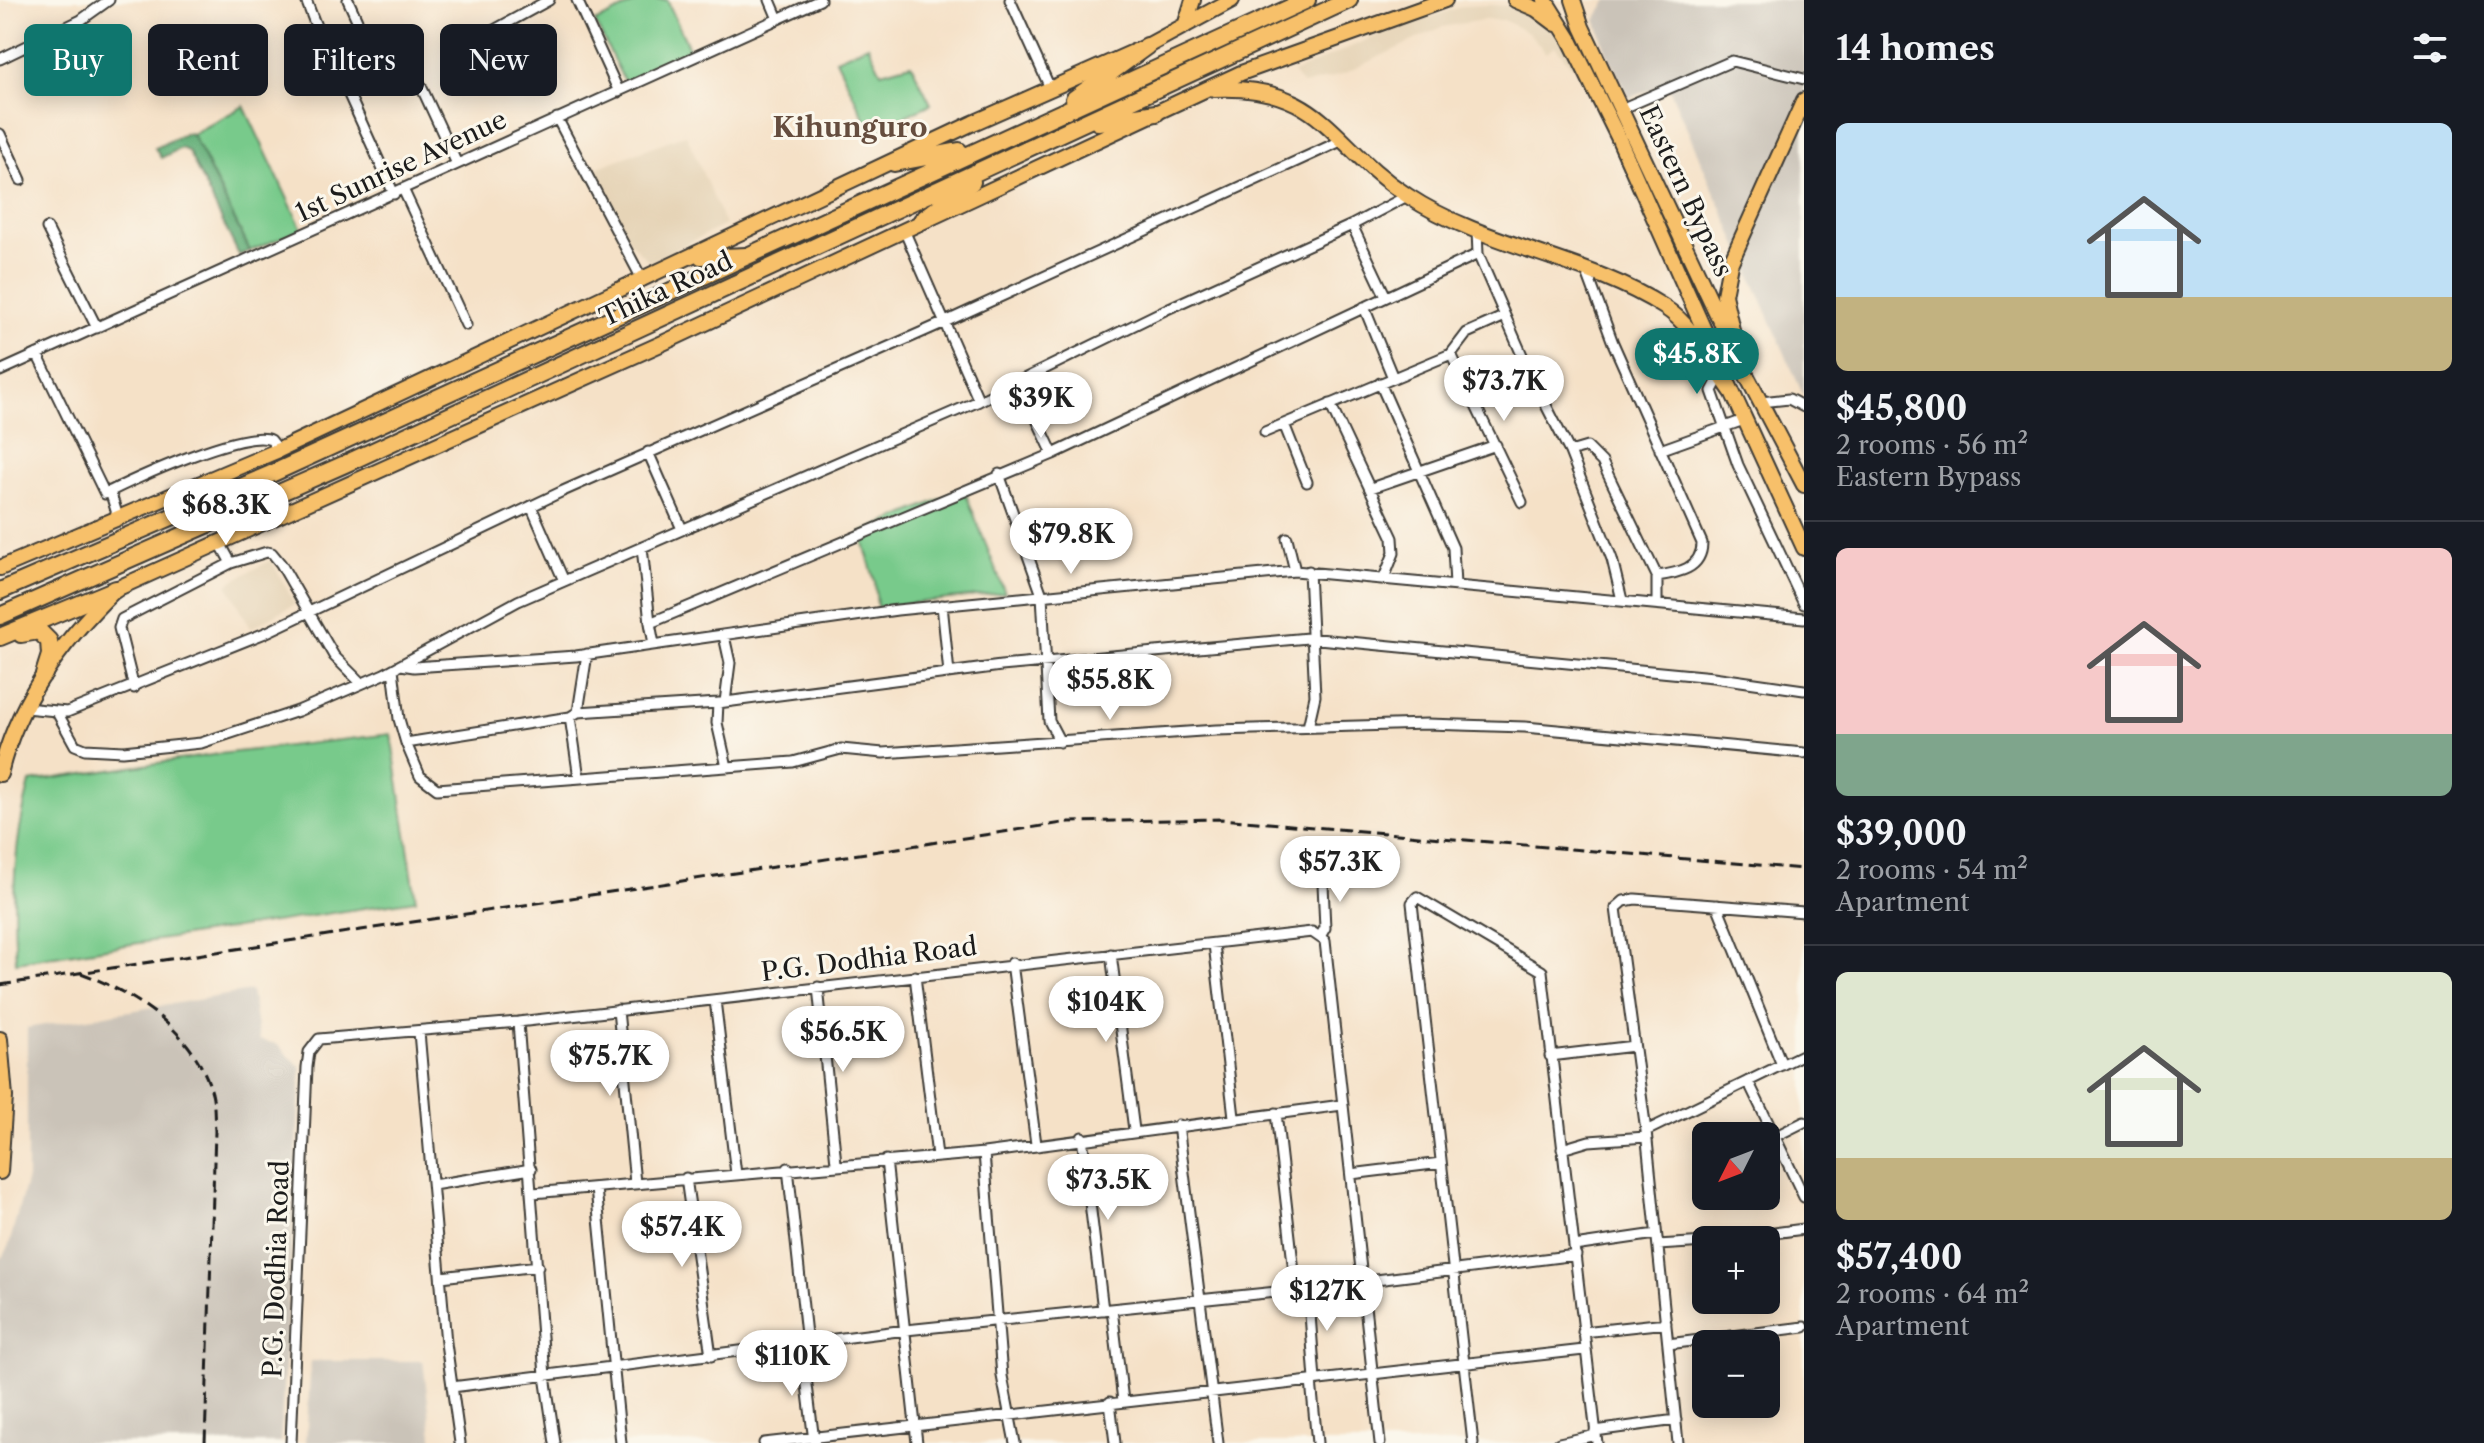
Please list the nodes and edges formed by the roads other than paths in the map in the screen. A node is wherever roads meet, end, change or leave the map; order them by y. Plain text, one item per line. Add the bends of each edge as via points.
1 (109, 0) edge
2 (306, 0) edge
3 (348, 0) edge
4 (549, 0) edge
5 (577, 0) edge
6 (770, 0) edge
7 (820, 0) edge
8 (1010, 0) edge
9 (1193, 0) edge
10 (1232, 0) edge
11 (1307, 0) edge
12 (1349, 0) edge
13 (1445, 0) edge
14 (1515, 0) edge
15 (1545, 0) edge
16 (1573, 0) edge
17 (1586, 0) edge
18 (778, 19) junction
19 (357, 20) dead end
20 (315, 24) edge
21 (505, 24) edge
22 (1185, 26) junction
23 (1567, 35) junction
24 (1588, 39) junction
25 (1147, 46) junction
26 (0, 59) edge
27 (1804, 79) edge
28 (1133, 89) junction
29 (1209, 89) junction
30 (1051, 90) junction
31 (619, 92) junction
32 (424, 93) edge
33 (351, 96) edge
34 (1804, 100) edge
35 (1621, 109) junction
36 (1156, 113) junction
37 (1053, 115) junction
38 (557, 118) junction
39 (1084, 124) junction
40 (0, 134) edge
41 (1343, 140) junction
42 (984, 147) junction
43 (894, 163) junction
44 (457, 164) junction
45 (992, 167) junction
46 (21, 180) dead end
47 (399, 192) junction
48 (1407, 196) junction
49 (922, 220) junction
50 (1352, 225) junction
51 (47, 228) dead end
52 (904, 230) junction
53 (1477, 231) junction
54 (1478, 254) junction
55 (747, 255) junction
56 (693, 257) junction
57 (1587, 273) junction
58 (643, 281) junction
59 (1386, 297) junction
60 (1364, 307) junction
61 (1505, 316) junction
62 (945, 322) junction
63 (466, 325) dead end
64 (97, 328) junction
65 (37, 354) junction
66 (1451, 354) junction
67 (1742, 367) junction
68 (0, 371) edge
69 (1720, 376) junction
70 (1393, 378) junction
71 (1532, 378) junction
72 (1019, 381) junction
73 (1380, 383) junction
74 (1732, 392) junction
75 (979, 401) junction
76 (1761, 402) junction
77 (1476, 403) junction
78 (1330, 404) junction
79 (1804, 407) edge
80 (1744, 420) junction
81 (1284, 424) junction
82 (1725, 427) junction
83 (1265, 432) dead end
84 (1496, 445) junction
85 (279, 450) junction
86 (1660, 450) junction
87 (648, 452) junction
88 (1570, 452) junction
89 (1053, 454) junction
90 (1419, 471) junction
91 (999, 474) junction
92 (1307, 482) dead end
93 (1804, 485) edge
94 (1371, 488) junction
95 (110, 491) junction
96 (1522, 502) dead end
97 (531, 506) junction
98 (118, 517) junction
99 (682, 529) junction
100 (1287, 538) dead end
101 (220, 543) junction
102 (642, 547) junction
103 (1804, 548) edge
104 (231, 563) junction
105 (0, 568) edge
106 (1295, 571) junction
107 (1309, 571) junction
108 (1657, 576) junction
109 (1384, 578) junction
110 (564, 581) junction
111 (1455, 585) junction
112 (116, 589) junction
113 (0, 591) edge
114 (1042, 595) junction
115 (1622, 600) junction
116 (1657, 603) junction
117 (1804, 604) edge
118 (942, 605) junction
119 (309, 612) junction
120 (0, 616) edge
121 (1804, 618) edge
122 (650, 623) junction
123 (724, 636) junction
124 (1311, 638) junction
125 (0, 639) edge
126 (654, 644) junction
127 (425, 649) junction
128 (587, 654) junction
129 (1045, 661) junction
130 (435, 666) junction
131 (397, 667) junction
132 (949, 673) junction
133 (44, 674) junction
134 (361, 683) junction
135 (134, 688) junction
136 (1804, 690) edge
137 (721, 703) junction
138 (25, 708) junction
139 (58, 714) junction
140 (574, 715) junction
141 (1308, 727) junction
142 (1060, 742) junction
143 (406, 743) junction
144 (1804, 753) edge
145 (727, 767) junction
146 (0, 774) edge
147 (579, 778) junction
148 (1322, 862) dead end
149 (1717, 905) junction
150 (1804, 912) edge
151 (1321, 935) junction
152 (1214, 944) junction
153 (1111, 954) junction
154 (1012, 963) junction
155 (915, 976) junction
156 (818, 987) junction
157 (715, 1000) junction
158 (618, 1010) junction
159 (518, 1022) junction
160 (419, 1032) junction
161 (0, 1039) edge
162 (1634, 1046) junction
163 (1804, 1054) edge
164 (1550, 1056) junction
165 (1782, 1065) junction
166 (1748, 1081) junction
167 (1342, 1105) junction
168 (1276, 1113) junction
169 (1234, 1117) junction
170 (1767, 1122) edge
171 (1804, 1122) edge
172 (1178, 1125) junction
173 (1134, 1130) junction
174 (1646, 1134) junction
175 (1780, 1134) edge
176 (1082, 1137) junction
177 (1036, 1144) junction
178 (1562, 1149) junction
179 (1780, 1149) edge
180 (984, 1153) junction
181 (937, 1156) junction
182 (886, 1160) junction
183 (836, 1163) junction
184 (1441, 1163) junction
185 (788, 1168) junction
186 (531, 1169) junction
187 (0, 1172) edge
188 (736, 1174) junction
189 (1351, 1174) junction
190 (686, 1178) junction
191 (635, 1183) junction
192 (433, 1185) junction
193 (596, 1188) junction
194 (533, 1193) junction
195 (1804, 1197) edge
196 (1804, 1229) edge
197 (1780, 1232) edge
198 (1656, 1234) junction
199 (1692, 1243) edge
200 (1658, 1245) junction
201 (1575, 1251) junction
202 (538, 1266) junction
203 (1454, 1272) junction
204 (441, 1277) junction
205 (1365, 1281) junction
206 (1308, 1288) junction
207 (1296, 1290) junction
208 (1201, 1300) junction
209 (1107, 1310) junction
210 (999, 1322) junction
211 (1666, 1323) junction
212 (1804, 1327) edge
213 (906, 1330) junction
214 (1583, 1332) junction
215 (1668, 1344) junction
216 (805, 1345) junction
217 (1584, 1350) junction
218 (711, 1356) junction
219 (1464, 1363) junction
220 (612, 1368) junction
221 (1375, 1372) junction
222 (545, 1376) junction
223 (1313, 1380) junction
224 (452, 1387) junction
225 (1213, 1394) junction
226 (1123, 1401) junction
227 (1110, 1402) junction
228 (1009, 1416) junction
229 (1676, 1420) junction
230 (916, 1424) junction
231 (1596, 1436) edge
232 (814, 1440) edge
233 (291, 1443) edge
234 (460, 1443) edge
235 (555, 1443) edge
236 (621, 1443) edge
237 (764, 1443) edge
238 (917, 1443) edge
239 (1015, 1443) edge
240 (1115, 1443) edge
241 (1218, 1443) edge
242 (1317, 1443) edge
243 (1380, 1443) edge
244 (1473, 1443) edge
245 (1559, 1443) edge
246 (1678, 1443) edge

1 - 26 street via 81,20
2 - 20 street
3 - 19 street
4 - 21 street
5 - 31 street
6 - 18 street
7 - 18 street, 1st Sunrise Avenue
8 - 30 street
9 - 22 main road
10 - 22 main road, Thika Road
11 - 28 highway, Thika Road
12 - 28 highway, Thika Road
13 - 29 main road, Thika Road via 1311,46
14 - 23 main road via 1536,9
15 - 23 main road, Eastern Bypass
16 - 24 main road, Eastern Bypass
17 - 24 main road
18 - 31 street, 1st Sunrise Avenue
22 - 25 main road, Thika Road
23 - 74 main road, Eastern Bypass
24 - 35 main road, Eastern Bypass
25 - 30 main road, Thika Road
25 - 37 highway
27 - 35 street via 1732,61
28 - 37 highway, Thika Road
28 - 39 highway, Thika Road
29 - 36 main road, Thika Road
29 - 41 main road via 1285,97 1307,108
30 - 43 main road, Thika Road
31 - 38 street, 1st Sunrise Avenue
32 - 44 street
33 - 47 street
34 - 67 main road via 1730,264 1724,295
35 - 67 main road, Eastern Bypass
36 - 39 highway
36 - 49 main road, Thika Road
37 - 42 highway, Thika Road
38 - 44 street, 1st Sunrise Avenue
38 - 58 street
39 - 45 highway, Thika Road
40 - 46 street
41 - 48 main road
41 - 62 street
42 - 43 highway
42 - 55 highway, Thika Road
43 - 56 main road, Thika Road
44 - 47 street, 1st Sunrise Avenue
45 - 49 highway
45 - 120 highway, Thika Road via 332,471
47 - 63 street
47 - 64 street, 1st Sunrise Avenue
48 - 50 street
48 - 53 main road
49 - 52 main road, Thika Road
50 - 59 street
50 - 72 street
51 - 64 street
52 - 62 street
52 - 101 main road, Thika Road
53 - 54 street
53 - 57 main road
54 - 59 street
54 - 61 street
55 - 56 main road
55 - 113 highway, Thika Road via 271,474
56 - 58 main road, Thika Road
57 - 69 main road via 1682,321
57 - 86 street
58 - 85 main road, Thika Road
59 - 60 street
60 - 70 street
60 - 89 street
61 - 66 street via 1467,333
61 - 71 street
62 - 75 street
62 - 87 street
64 - 65 street, 1st Sunrise Avenue
65 - 68 street, 1st Sunrise Avenue
65 - 95 street via 105,494
66 - 70 street
66 - 77 street
67 - 76 main road, Eastern Bypass
69 - 74 main road
69 - 82 street via 1712,391
70 - 73 street
71 - 77 street
71 - 88 street
72 - 75 street
72 - 89 street
73 - 78 street
73 - 90 street
74 - 80 main road, Eastern Bypass
75 - 99 street
76 - 79 street via 1789,399
76 - 93 main road, Eastern Bypass
77 - 84 street
78 - 81 street
78 - 94 street
80 - 82 street
80 - 103 main road, Eastern Bypass
81 - 83 street
81 - 92 street
82 - 86 street
82 - 117 street
84 - 90 street
84 - 96 street
85 - 95 street via 271,440 251,437 147,472
85 - 98 main road, Thika Road
86 - 108 street via 1702,550 1694,565
87 - 97 street
87 - 99 street
88 - 108 street via 1587,447 1596,453
88 - 115 street via 1612,559
89 - 91 street
90 - 94 street
90 - 111 street via 1453,548
91 - 114 street
91 - 122 street
94 - 109 street via 1393,538 1394,553
95 - 98 street
97 - 110 street
97 - 119 street
98 - 105 main road, Thika Road
99 - 102 street
100 - 106 street
101 - 104 street
101 - 112 main road, Thika Road
102 - 110 street
102 - 122 street
104 - 119 street via 272,553
104 - 135 street via 122,619 119,628
106 - 107 street
106 - 114 street
107 - 109 street
107 - 124 street
108 - 116 street
109 - 111 street
110 - 127 street
111 - 115 street
112 - 125 highway
112 - 133 main road via 81,623
114 - 118 street
114 - 129 street
115 - 116 street
116 - 121 street
118 - 123 street
118 - 132 street
119 - 134 street via 334,656
119 - 135 street
122 - 126 street
123 - 126 street
123 - 137 street via 730,663
124 - 129 street
124 - 136 street
124 - 141 street via 1314,706
125 - 133 highway via 32,631 44,634 50,655
126 - 128 street
127 - 130 street
127 - 131 street
128 - 130 street
128 - 140 street
129 - 132 street
129 - 142 street via 1049,721
130 - 131 street
131 - 134 street
131 - 143 street via 399,719
132 - 137 street
133 - 138 main road
134 - 139 street via 246,731 139,750 80,748
135 - 139 street
137 - 140 street
137 - 145 street via 717,723
138 - 139 street
138 - 146 main road
140 - 143 street
140 - 147 street
141 - 142 street
141 - 144 street via 1525,727
142 - 145 street via 883,753 841,749 793,762
143 - 147 street via 420,776 437,789
145 - 147 street
148 - 151 street
149 - 150 street
149 - 162 street via 1635,899 1618,905
149 - 165 street
151 - 152 street, P.G. Dodhia Road
151 - 167 street
152 - 153 street, P.G. Dodhia Road
152 - 169 street
153 - 154 street, P.G. Dodhia Road
153 - 173 street
154 - 155 street, P.G. Dodhia Road
154 - 177 street
155 - 156 street, P.G. Dodhia Road
155 - 181 street
156 - 157 street, P.G. Dodhia Road
156 - 183 street
157 - 158 street, P.G. Dodhia Road
157 - 188 street
158 - 159 street, P.G. Dodhia Road
158 - 191 street
159 - 160 street, P.G. Dodhia Road
159 - 186 street
160 - 192 street
160 - 233 street, P.G. Dodhia Road via 328,1036 309,1052
161 - 187 main road via 5,1097
162 - 164 street
162 - 174 street
163 - 165 street
164 - 178 street
164 - 184 street via 1540,969 1414,898
165 - 166 street
166 - 170 street
166 - 174 street
167 - 168 street
167 - 189 street
168 - 169 street
168 - 207 street
169 - 172 street
171 - 175 street
172 - 173 street
172 - 208 street
173 - 176 street
174 - 178 street
174 - 198 street
176 - 177 street
176 - 209 street
177 - 180 street
178 - 201 street
179 - 195 street
180 - 181 street
180 - 210 street
181 - 182 street
182 - 183 street
182 - 213 street
183 - 185 street
184 - 189 street
184 - 203 street
185 - 188 street
185 - 216 street
186 - 192 street
186 - 194 street
188 - 190 street
189 - 205 street
190 - 191 street
190 - 218 street
191 - 193 street
192 - 204 street
193 - 194 street
193 - 220 street
194 - 202 street
196 - 197 street
198 - 200 street
198 - 201 street
199 - 200 street
200 - 211 street
201 - 203 street
201 - 214 street
202 - 204 street
202 - 222 street
203 - 205 street
203 - 219 street
204 - 224 street
205 - 206 street
205 - 221 street
206 - 207 street
206 - 223 street
207 - 208 street
208 - 209 street
208 - 225 street
209 - 210 street
209 - 226 street
210 - 213 street
210 - 228 street
211 - 214 street
211 - 215 street
212 - 215 street
213 - 216 street
213 - 230 street
214 - 217 street
215 - 229 street
216 - 218 street
216 - 232 street
217 - 219 street
217 - 231 street
218 - 220 street
219 - 221 street
219 - 244 street
220 - 222 street
220 - 236 street
221 - 223 street
221 - 243 street
222 - 224 street
222 - 235 street
223 - 225 street
223 - 242 street
224 - 234 street
225 - 226 street
225 - 241 street
226 - 227 street
227 - 228 street
227 - 240 street
228 - 230 street
228 - 239 street
229 - 231 street
229 - 246 street
230 - 232 street
230 - 238 street
231 - 245 street
232 - 237 street

